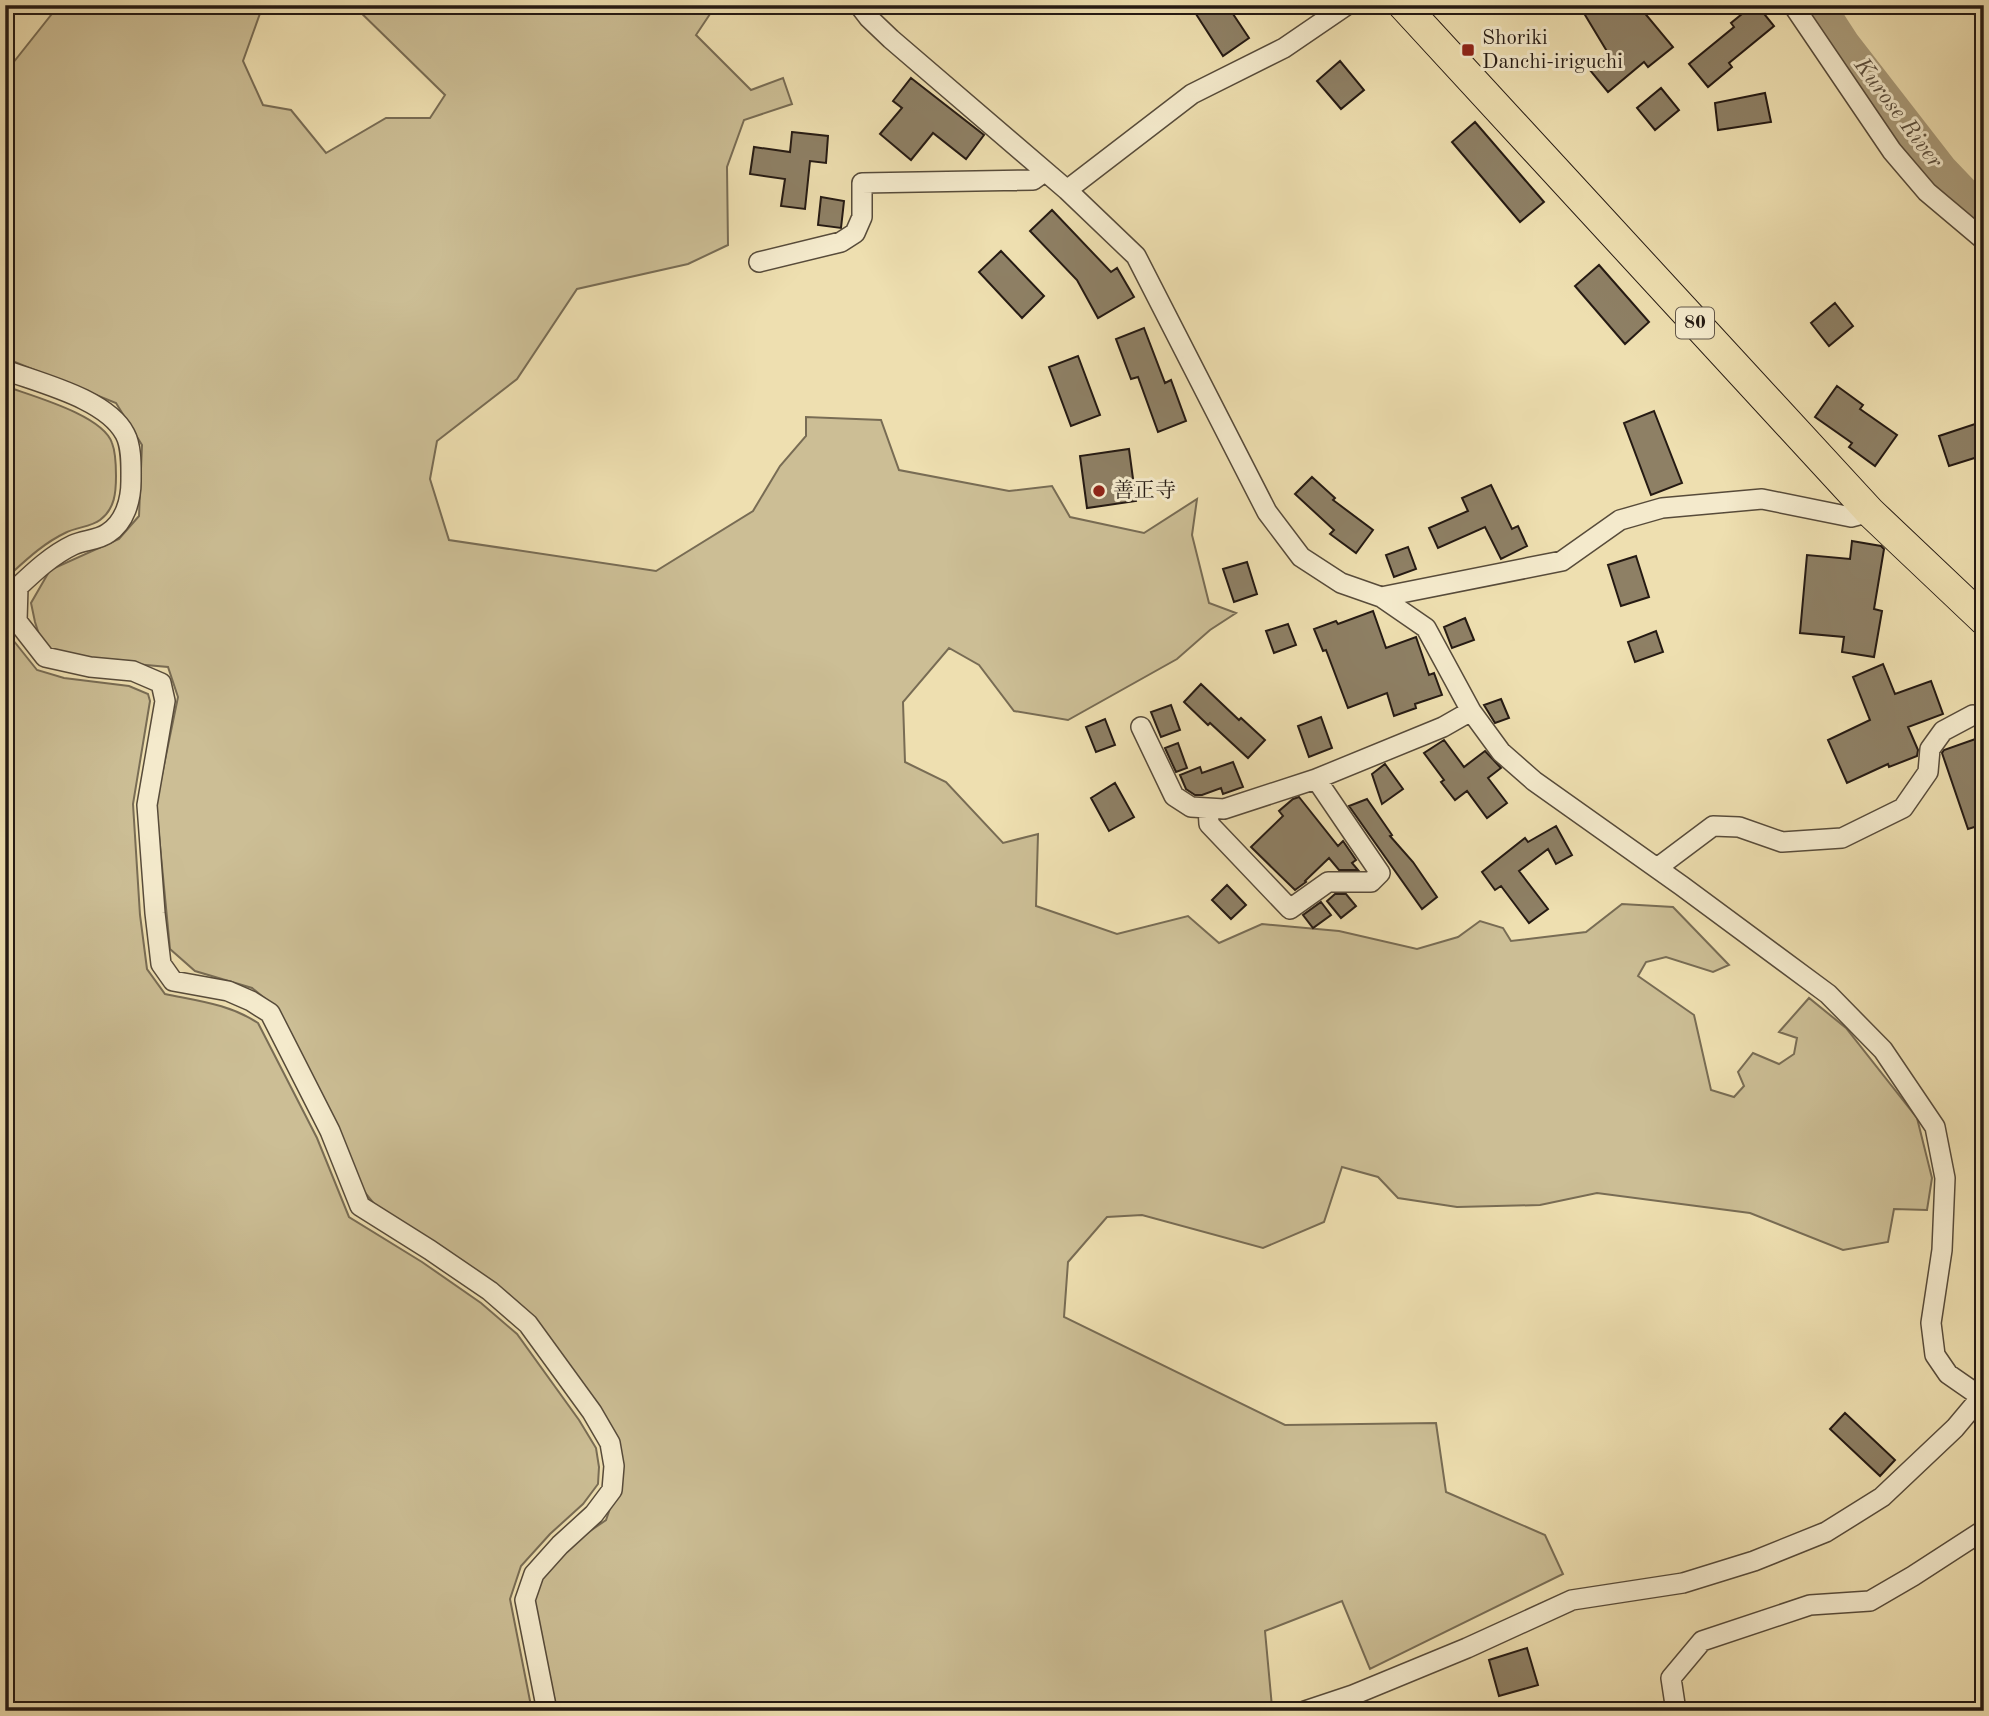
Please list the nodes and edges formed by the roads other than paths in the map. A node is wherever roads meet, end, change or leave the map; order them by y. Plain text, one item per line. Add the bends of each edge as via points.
1 (859, 5) edge
2 (1347, 5) edge
3 (1793, 5) edge
4 (1981, 5) edge
5 (1416, 9) edge
6 (1984, 11) edge
7 (1044, 172) junction
8 (1067, 190) junction
9 (1984, 240) edge
10 (759, 262) dead end
11 (5, 370) edge
12 (1870, 513) junction
13 (1381, 597) junction
14 (1984, 620) edge
15 (1471, 711) junction
16 (1984, 717) edge
17 (1141, 727) dead end
18 (1316, 779) junction
19 (1208, 808) junction
20 (1657, 868) junction
21 (1982, 1398) edge
22 (1984, 1530) edge
23 (547, 1711) edge
24 (1306, 1711) edge
25 (1676, 1711) edge

1 - 7 street via 891,39
2 - 8 street via 1284,48 1192,94
3 - 9 street via 1892,151 1927,192
4 - 6 street
5 - 12 main road, 80
7 - 8 street
7 - 10 street via 1033,180 862,183 862,217 855,233 841,242
8 - 13 street via 1136,256 1267,512 1301,557 1341,583
11 - 23 street via 90,402 113,418 126,435 131,496 124,515 108,533 50,558 18,587 17,621 45,657 133,671 161,683 165,701 147,805 161,964 173,981 228,991 270,1013 330,1131 360,1206 490,1291 528,1324 610,1443 612,1490 534,1573 525,1600
12 - 13 street via 1851,517 1762,499 1662,508 1620,520 1562,562
12 - 14 main road, 80
13 - 15 street via 1426,628
15 - 18 street
15 - 20 street via 1501,752 1534,781
16 - 20 street via 1973,715 1943,731 1930,749 1928,772 1903,808 1843,838 1782,842 1739,827 1713,826
17 - 19 street via 1174,796 1191,807
18 - 19 street via 1224,809
18 - 19 street via 1380,873 1371,882 1328,881 1290,909 1209,824
20 - 21 street via 1828,994 1883,1050 1935,1127 1945,1178 1942,1250 1931,1323 1936,1355 1948,1374
21 - 24 street via 1882,1497 1826,1532 1683,1583 1572,1600 1467,1648
22 - 25 street via 1870,1601 1810,1605 1702,1641 1671,1678

